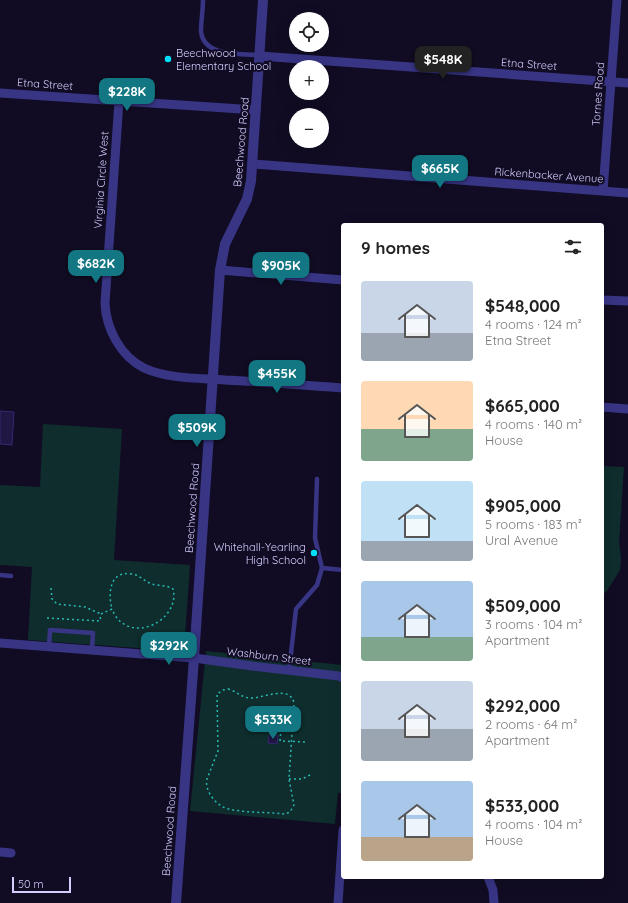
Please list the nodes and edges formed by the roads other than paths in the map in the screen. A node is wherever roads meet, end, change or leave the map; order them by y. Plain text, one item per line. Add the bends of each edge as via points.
1 (203, 0) edge
2 (263, 0) edge
3 (617, 0) edge
4 (260, 56) junction
5 (611, 82) junction
6 (628, 83) edge
7 (0, 93) edge
8 (118, 101) junction
9 (256, 110) junction
10 (253, 164) junction
11 (602, 191) junction
12 (628, 193) edge
13 (220, 270) junction
14 (341, 280) edge
15 (604, 300) edge
16 (628, 302) edge
17 (213, 379) junction
18 (341, 388) edge
19 (604, 407) edge
20 (628, 409) edge
21 (317, 479) dead end
22 (322, 568) junction
23 (341, 570) edge
24 (0, 575) edge
25 (11, 576) dead end
26 (0, 643) edge
27 (49, 646) junction
28 (92, 650) junction
29 (194, 658) junction
30 (289, 670) junction
31 (341, 677) edge
32 (0, 852) edge
33 (11, 853) dead end
34 (341, 867) edge
35 (489, 879) edge
36 (494, 900) edge
37 (176, 903) edge
38 (338, 903) edge

1 - 4 lane via 201,33 210,47 219,52
2 - 4 street, Beechwood Road
3 - 5 street, Tornes Road
4 - 5 street, Etna Street
4 - 9 street, Beechwood Road
5 - 6 street, Etna Street
5 - 11 street, Tornes Road
7 - 8 street, Etna Street
8 - 9 street, Etna Street
8 - 17 street, Virginia Circle West via 105,303 109,324 117,344 143,367 171,375
9 - 10 street, Beechwood Road
10 - 11 street, Rickenbacker Avenue
10 - 13 street, Beechwood Road via 247,199 225,244
11 - 12 street, Rickenbacker Avenue
13 - 14 street
13 - 17 street, Beechwood Road
15 - 16 street
17 - 18 street, Virginia Circle West
17 - 29 street, Beechwood Road
19 - 20 street
21 - 22 lane via 315,538
22 - 23 lane
22 - 30 lane via 317,585 296,609
24 - 25 lane
26 - 27 street, Washburn Street
27 - 28 street, Washburn Street
27 - 28 lane via 50,630 93,633
28 - 29 street, Washburn Street
29 - 30 street, Washburn Street
29 - 37 street, Beechwood Road
30 - 31 street, Washburn Street
32 - 33 street
34 - 38 street
35 - 36 street

